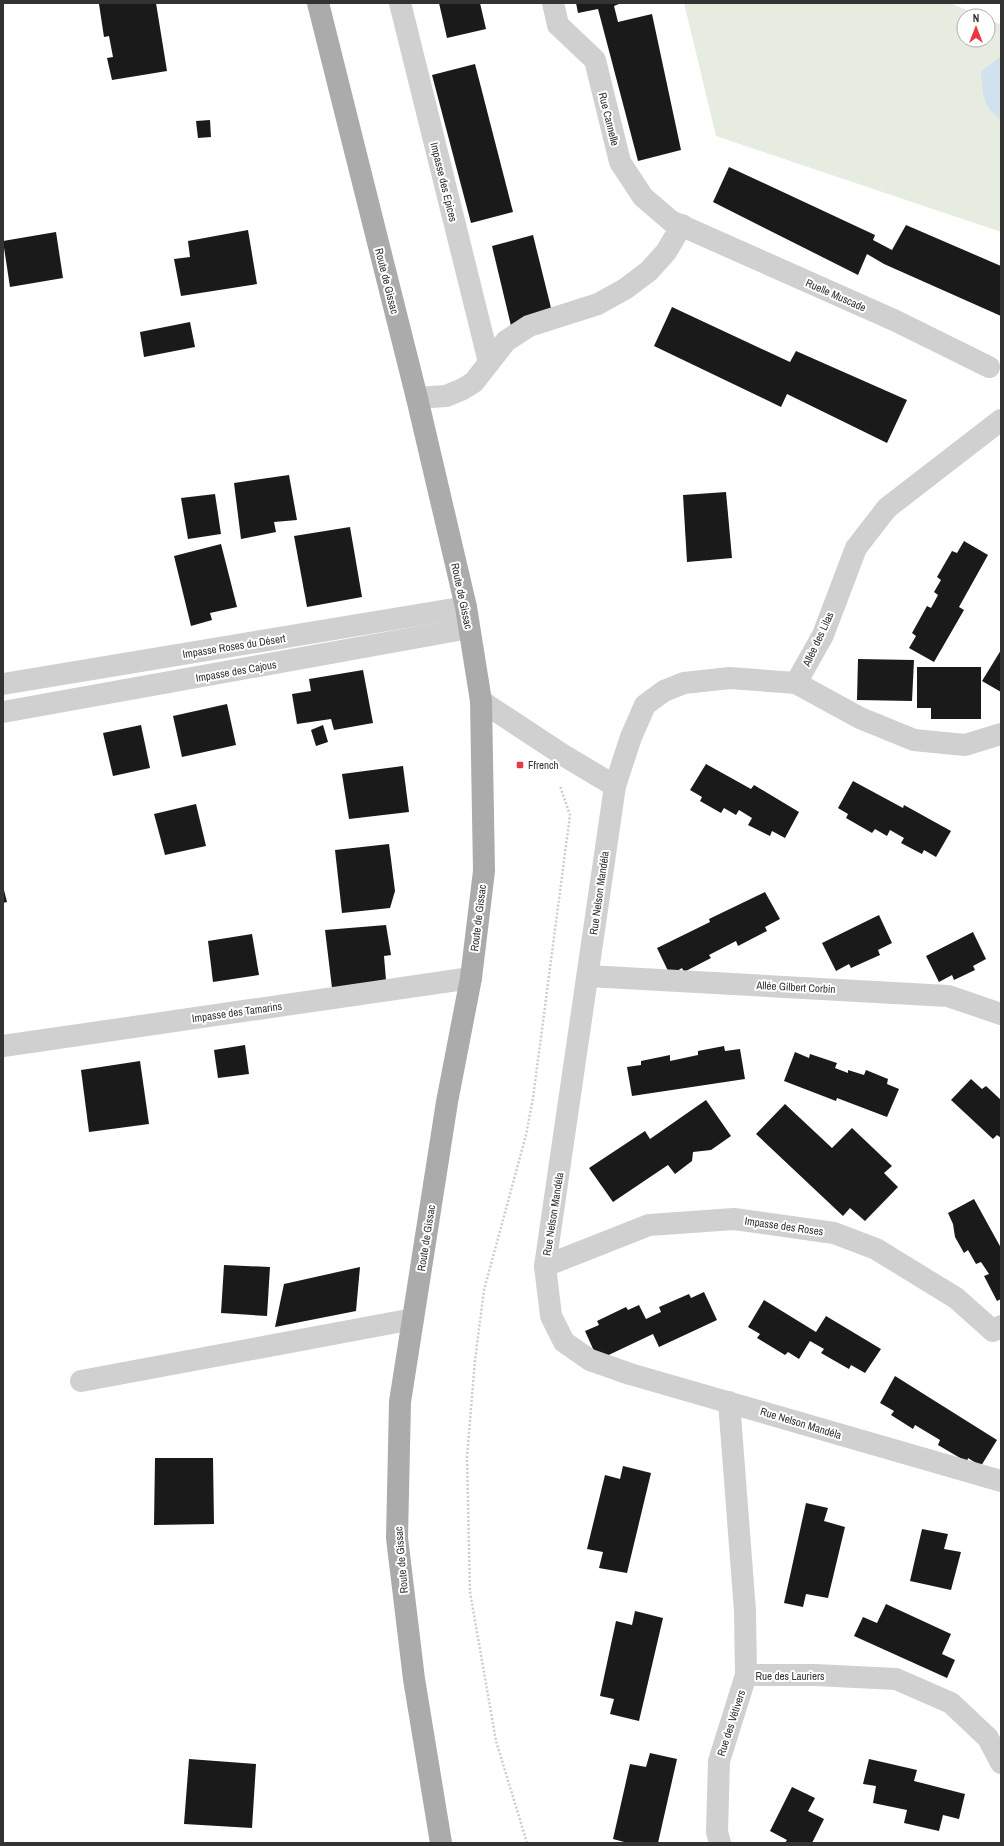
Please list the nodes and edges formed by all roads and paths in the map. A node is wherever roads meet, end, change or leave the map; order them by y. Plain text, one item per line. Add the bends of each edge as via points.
1 (318, 3) edge
2 (400, 3) edge
3 (553, 3) edge
4 (682, 225) junction
5 (489, 362) junction
6 (989, 366) dead end
7 (417, 398) junction
8 (1001, 420) edge
9 (468, 618) junction
10 (796, 683) junction
11 (3, 684) edge
12 (481, 701) junction
13 (3, 712) edge
14 (1001, 734) edge
15 (563, 755) junction
16 (615, 786) junction
17 (588, 976) junction
18 (471, 978) junction
19 (1001, 1014) edge
20 (3, 1046) edge
21 (545, 1266) junction
22 (413, 1319) junction
23 (1001, 1326) edge
24 (81, 1381) dead end
25 (729, 1402) junction
26 (1001, 1481) edge
27 (746, 1676) junction
28 (1001, 1763) edge
29 (441, 1843) edge
30 (527, 1843) edge
31 (720, 1843) edge

1 - 7 main road, Route de Gissac
2 - 5 street, Impasse des Epices
3 - 4 street, Rue Cannelle via 558,25 594,60 620,162 643,197 671,221
4 - 5 street via 662,257 649,271 625,289 598,304 529,326 506,341
4 - 6 street, Ruelle Muscade via 896,321
5 - 7 street via 474,382 463,388 446,396
7 - 9 main road, Route de Gissac
8 - 10 street, Allée des Lilas via 887,508 856,548 823,635
9 - 11 street, Impasse Roses du Désert
9 - 12 main road, Route de Gissac
9 - 13 street, Impasse des Cajous
10 - 14 street via 860,718 914,740 964,745
10 - 16 street via 730,678 684,683 664,691 645,705 630,737
12 - 15 street
12 - 18 main road, Route de Gissac via 484,871
15 - 16 street
15 - 30 path via 559,782 570,814 533,1098 526,1135 484,1290 467,1457 470,1592 496,1741
16 - 17 street, Rue Nelson Mandéla
17 - 19 street, Allée Gilbert Corbin via 948,996
17 - 21 street, Rue Nelson Mandéla
18 - 20 street, Impasse des Tamarins
18 - 22 main road, Route de Gissac via 447,1102
21 - 23 street, Impasse des Roses via 649,1225 734,1219 834,1233 876,1250 956,1298 993,1331
21 - 25 street, Rue Nelson Mandéla via 551,1316 564,1342 590,1360 623,1372
22 - 24 street
22 - 29 main road, Route de Gissac via 400,1402 397,1538 414,1679
25 - 26 street, Rue Nelson Mandéla
25 - 27 street, Rue des Lauriers via 745,1612
27 - 28 street, Rue des Lauriers via 815,1675 896,1679 951,1703 988,1738
27 - 31 street, Rue des Vétivers via 719,1761 717,1832

